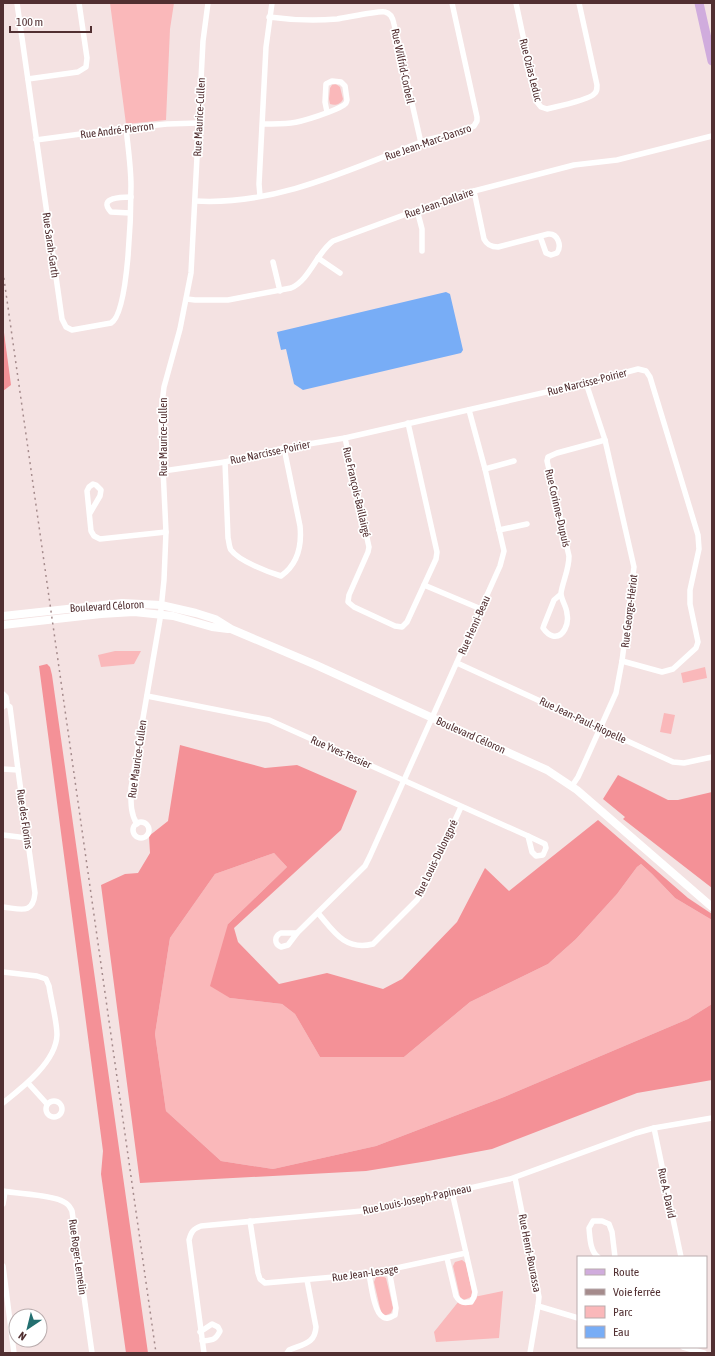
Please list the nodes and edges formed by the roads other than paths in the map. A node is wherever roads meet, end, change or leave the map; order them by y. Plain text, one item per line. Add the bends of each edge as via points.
1 (17, 3) edge
2 (79, 3) edge
3 (208, 3) edge
4 (272, 3) edge
5 (452, 3) edge
6 (516, 3) edge
7 (579, 3) edge
8 (699, 3) edge
9 (269, 17) junction
10 (710, 46) edge
11 (712, 61) edge
12 (28, 79) junction
13 (327, 112) junction
14 (199, 123) junction
15 (263, 124) junction
16 (126, 128) junction
17 (712, 136) edge
18 (36, 140) junction
19 (421, 143) junction
20 (474, 191) junction
21 (260, 196) junction
22 (131, 197) junction
23 (195, 201) junction
24 (417, 210) junction
25 (130, 213) junction
26 (540, 236) dead end
27 (422, 251) dead end
28 (318, 258) junction
29 (273, 262) dead end
30 (340, 273) dead end
31 (280, 291) junction
32 (187, 299) junction
33 (586, 383) junction
34 (469, 410) junction
35 (408, 423) junction
36 (345, 438) junction
37 (605, 440) junction
38 (284, 448) junction
39 (514, 461) dead end
40 (225, 462) junction
41 (485, 469) junction
42 (163, 471) junction
43 (90, 513) dead end
44 (527, 524) dead end
45 (499, 530) junction
46 (166, 532) junction
47 (424, 585) junction
48 (561, 594) junction
49 (161, 605) junction
50 (481, 609) junction
51 (160, 614) junction
52 (3, 616) edge
53 (3, 625) edge
54 (231, 629) junction
55 (622, 661) junction
56 (457, 663) junction
57 (3, 694) edge
58 (146, 696) junction
59 (4, 706) edge
60 (433, 717) junction
61 (601, 728) junction
62 (712, 757) edge
63 (3, 769) edge
64 (18, 770) junction
65 (404, 780) junction
66 (572, 786) junction
67 (461, 807) junction
68 (137, 824) dead end
69 (3, 835) edge
70 (528, 836) dead end
71 (27, 838) junction
72 (685, 883) junction
73 (712, 900) edge
74 (3, 907) edge
75 (712, 907) edge
76 (318, 913) junction
77 (297, 934) dead end
78 (3, 972) edge
79 (28, 1083) junction
80 (3, 1103) edge
81 (47, 1104) dead end
82 (712, 1118) edge
83 (654, 1128) junction
84 (515, 1178) junction
85 (4, 1191) edge
86 (452, 1192) junction
87 (3, 1204) edge
88 (250, 1221) junction
89 (466, 1253) junction
90 (597, 1256) edge
91 (615, 1256) edge
92 (681, 1256) edge
93 (447, 1258) junction
94 (3, 1266) edge
95 (389, 1270) junction
96 (369, 1274) junction
97 (308, 1280) junction
98 (538, 1306) junction
99 (577, 1318) edge
100 (200, 1332) junction
101 (202, 1341) junction
102 (686, 1348) edge
103 (14, 1353) edge
104 (92, 1353) edge
105 (204, 1353) edge
106 (287, 1353) edge
107 (530, 1353) edge
108 (704, 1353) edge

1 - 12 street, Rue Sarah-Garth
2 - 12 street via 86,67 78,72
3 - 14 street, Rue Maurice-Cullen via 203,41
4 - 9 street
5 - 19 street, Rue Jean-Marc-Dansro via 477,122 470,128
6 - 7 street, Rue Ozias Leduc via 537,102 547,109 588,98 597,90
8 - 10 main road
9 - 15 street
9 - 19 street, Rue Wilfrid-Corbeil via 322,20 388,13 394,24
10 - 11 main road
12 - 18 street, Rue Sarah-Garth
13 - 13 street via 326,84 332,81 341,82 345,86 347,102
13 - 15 street via 295,122
14 - 16 street, Rue André-Pierron
14 - 23 street, Rue Maurice-Cullen
15 - 21 street
16 - 18 street, Rue André-Pierron
16 - 22 street, Rue Sarah-Garth
17 - 20 street, Rue Jean-Dallaire via 618,160 574,165
18 - 25 street, Rue Sarah-Garth via 62,319 68,329 76,330 111,323 117,317 126,275
19 - 21 street, Rue Jean-Marc-Dansro via 312,183
20 - 24 street, Rue Jean-Dallaire
20 - 26 street via 484,239 489,245 498,247
21 - 23 street, Rue Jean-Marc-Dansro via 228,201
22 - 25 street, Rue Sarah-Garth
22 - 25 street via 112,198 108,204 111,212
23 - 32 street, Rue Maurice-Cullen via 192,265
24 - 27 street via 422,229
24 - 28 street, Rue Jean-Dallaire via 333,241
28 - 30 street
28 - 31 street, Rue Jean-Dallaire via 299,284
29 - 31 street
31 - 32 street, Rue Jean-Dallaire via 223,301
32 - 42 street, Rue Maurice-Cullen via 162,396
33 - 34 street, Rue Narcisse-Poirier
33 - 37 street, Rue George-Hériot
33 - 55 street, Rue Narcisse-Poirier via 638,369 646,370 698,535 699,549 690,590 690,604 698,642 696,648 673,669 662,672
34 - 35 street, Rue Narcisse-Poirier
34 - 41 street, Rue Henri-Beau
35 - 36 street, Rue Narcisse-Poirier
35 - 47 street, Rue François-Baillairgé via 437,552
36 - 38 street, Rue Narcisse-Poirier
36 - 47 street, Rue François-Baillairgé via 369,547 348,602 354,608 402,627 407,622
37 - 48 street, Rue Corinne-Dupuis via 548,457 569,556
37 - 55 street, Rue George-Hériot via 634,567
38 - 40 street, Rue Narcisse-Poirier
38 - 40 street via 301,538 299,551 290,571 281,576 239,557 230,549
39 - 41 street
40 - 42 street, Rue Narcisse-Poirier
41 - 45 street, Rue Henri-Beau
42 - 46 street, Rue Maurice-Cullen
43 - 46 street via 91,531 100,539
44 - 45 street
45 - 50 street, Rue Henri-Beau via 504,551
46 - 49 street, Rue Maurice-Cullen via 166,567
47 - 50 street
48 - 48 street, Rue Corinne-Dupuis via 554,600 543,628 552,636 563,633 567,622 568,615
49 - 51 street, Rue Maurice-Cullen
49 - 52 street, Boulevard Céloron via 117,603
49 - 54 street, Boulevard Céloron via 202,614
50 - 56 street, Rue Henri-Beau
51 - 53 street, Boulevard Céloron via 115,613
51 - 54 street, Boulevard Céloron
51 - 58 street, Rue Maurice-Cullen
54 - 60 street, Boulevard Céloron
55 - 61 street, Rue George-Hériot via 616,693
56 - 60 street, Rue Henri-Beau
56 - 61 street, Rue Jean-Paul-Riopelle
57 - 59 street, Rue des Florins via 7,699
58 - 65 street, Rue Yves-Tessier via 269,720
58 - 68 street, Rue Maurice-Cullen via 131,788 132,817
59 - 64 street, Rue des Florins via 10,707
60 - 65 street
60 - 66 street, Boulevard Céloron via 541,766
61 - 62 street, Rue Jean-Paul-Riopelle via 676,762 684,763
61 - 66 street, Rue George-Hériot
63 - 64 street
64 - 71 street, Rue des Florins
65 - 67 street, Rue Yves-Tessier
65 - 76 street via 364,866
66 - 72 street, Boulevard Céloron
67 - 70 street, Rue Yves-Tessier
67 - 76 street, Rue Louis-Dulongpré via 423,891 373,944 363,947 339,938
69 - 71 street
71 - 74 street, Rue des Florins via 36,893 34,902 26,909
72 - 73 street, Boulevard Céloron
72 - 75 street, Boulevard Céloron
76 - 77 street
78 - 79 street via 37,976 46,979 49,986 57,1035 52,1054
79 - 80 street
79 - 81 street
82 - 83 street, Rue Louis-Joseph-Papineau
83 - 84 street, Rue Louis-Joseph-Papineau
83 - 92 street, Rue A.-David
84 - 86 street, Rue Louis-Joseph-Papineau
84 - 98 street, Rue Henri-Bourassa via 537,1287
85 - 87 street
85 - 104 street, Rue Roger-Lemelin via 54,1198 69,1205 72,1211
86 - 88 street, Rue Louis-Joseph-Papineau via 373,1210
86 - 89 street
88 - 97 street, Rue Jean-Lesage via 260,1279 265,1283
88 - 100 street, Rue Louis-Joseph-Papineau via 201,1226 193,1229 190,1234
89 - 93 street, Rue Jean-Lesage
89 - 93 street via 475,1292 471,1302 459,1301 456,1296
90 - 91 street via 591,1245 589,1228 593,1221 609,1224
93 - 95 street, Rue Jean-Lesage
94 - 103 street
95 - 96 street, Rue Jean-Lesage
95 - 96 street via 396,1308 395,1315 388,1318 383,1318 377,1312
96 - 97 street, Rue Jean-Lesage
97 - 106 street via 316,1334 312,1340
98 - 99 street
98 - 107 street, Rue Henri-Bourassa
100 - 101 street, Rue Louis-Joseph-Papineau
100 - 101 street via 212,1324 220,1331 217,1338
101 - 105 street, Rue Louis-Joseph-Papineau
102 - 108 street

